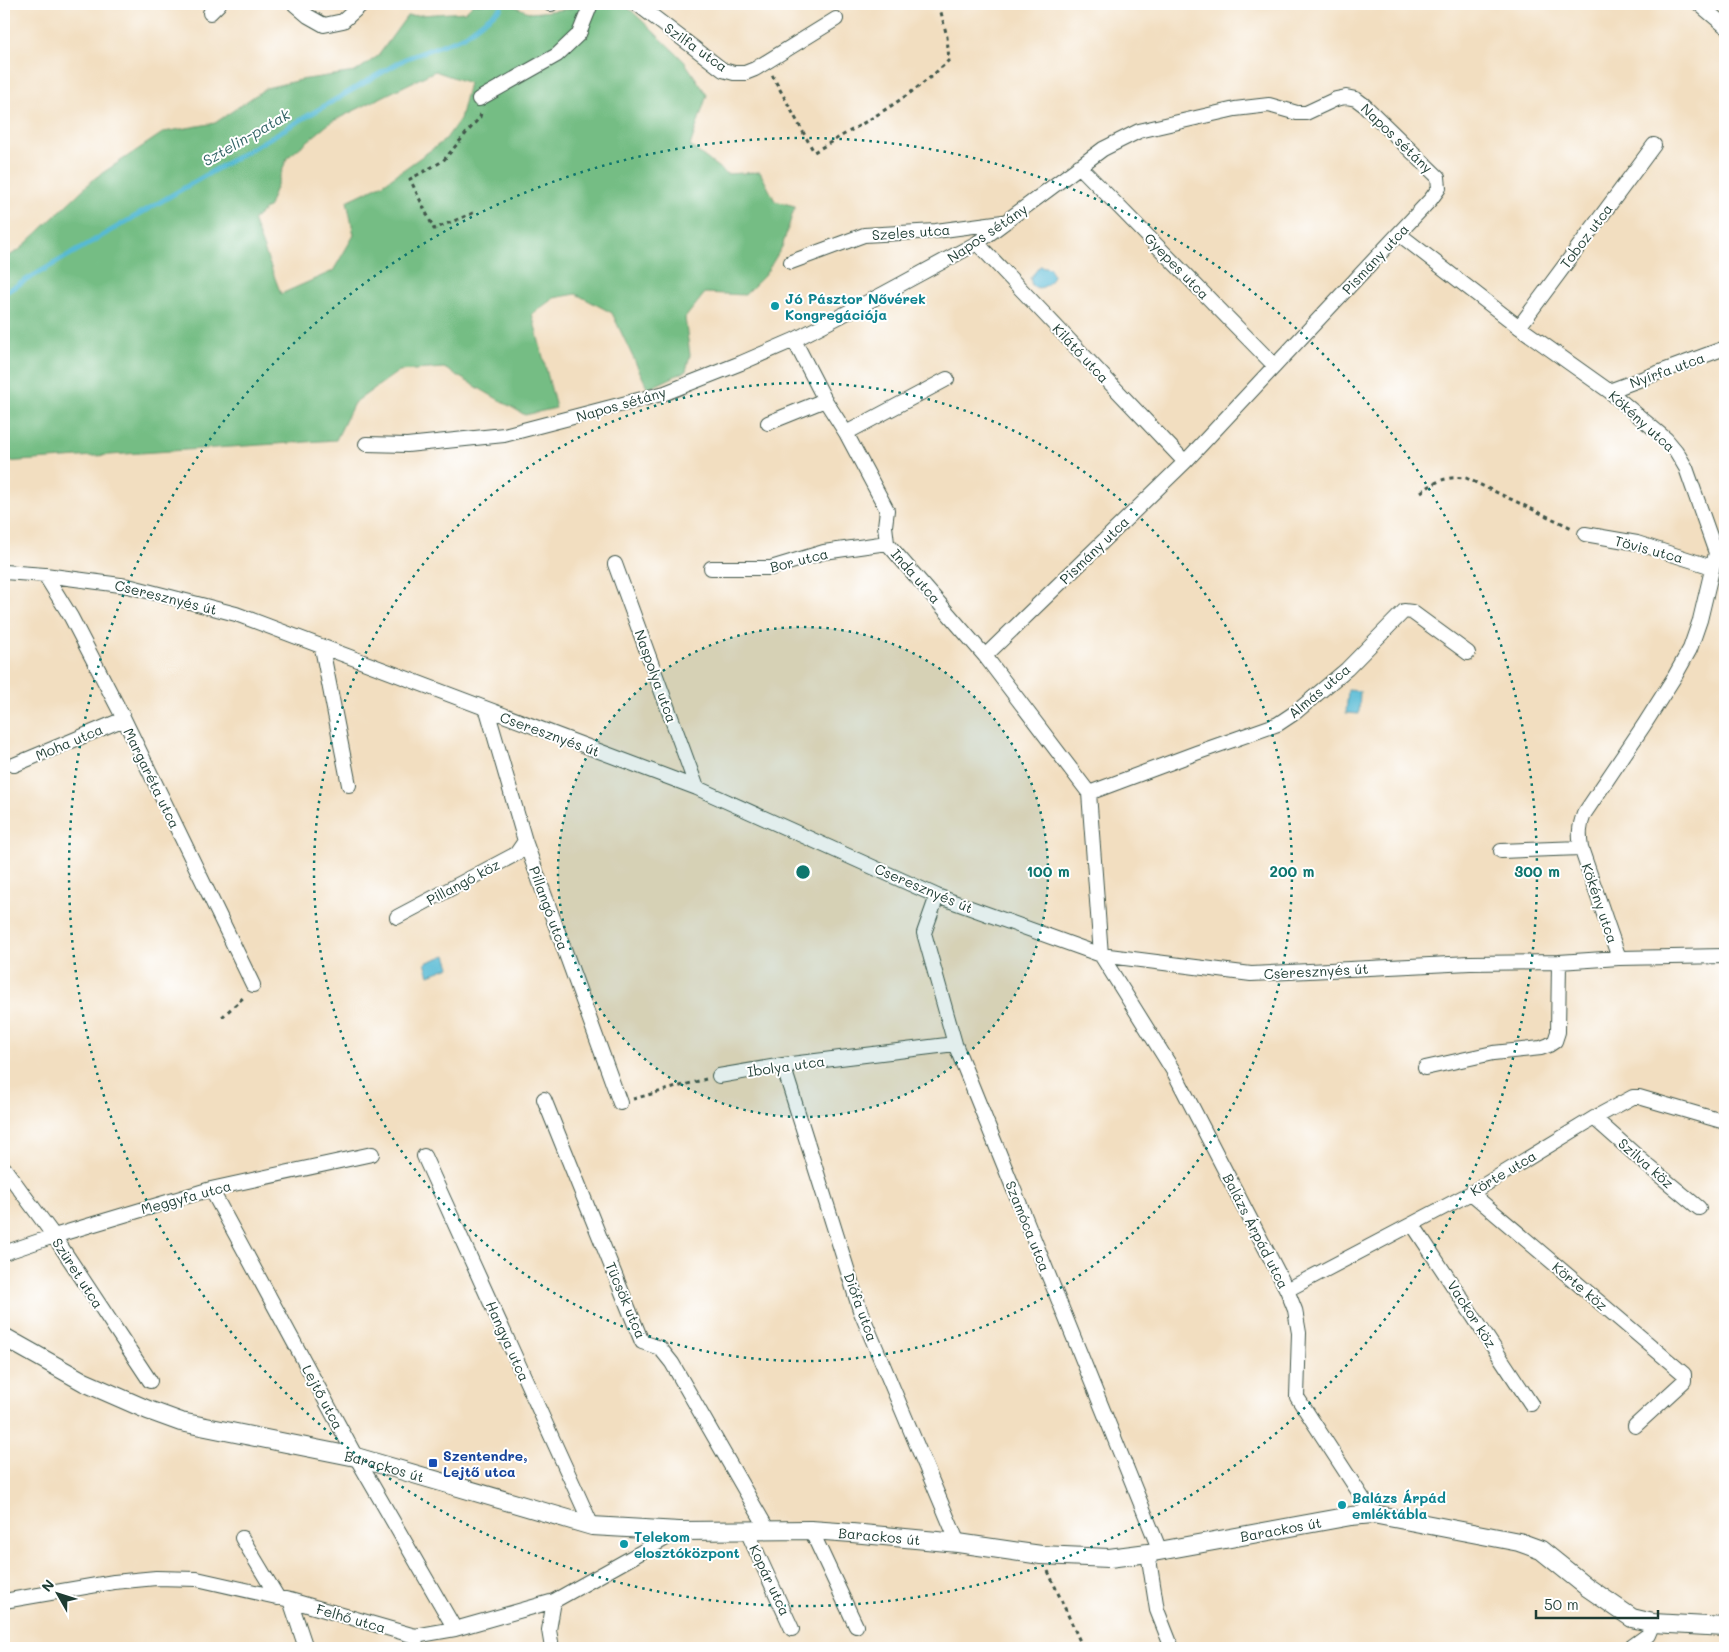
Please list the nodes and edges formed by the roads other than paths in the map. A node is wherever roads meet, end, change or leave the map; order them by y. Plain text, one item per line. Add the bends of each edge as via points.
1 (294, 4) edge
2 (362, 4) edge
3 (591, 4) edge
4 (637, 4) edge
5 (1699, 4) edge
6 (836, 19) dead end
7 (1725, 26) edge
8 (481, 98) road end
9 (1654, 144) dead end
10 (1079, 166) junction
11 (1431, 198) joint
12 (1005, 222) junction
13 (1399, 234) junction
14 (977, 243) junction
15 (791, 262) dead end
16 (1519, 327) junction
17 (794, 340) junction
18 (1725, 348) edge
19 (1274, 365) junction
20 (947, 379) dead end
21 (1609, 391) junction
22 (825, 400) junction
23 (768, 423) dead end
24 (846, 433) junction
25 (366, 444) dead end
26 (1185, 462) junction
27 (1585, 534) road end
28 (887, 542) junction
29 (1720, 552) edge
30 (616, 564) dead end
31 (1712, 567) junction
32 (711, 568) dead end
33 (4, 572) edge
34 (45, 575) junction
35 (322, 648) junction
36 (1468, 653) dead end
37 (984, 656) junction
38 (487, 710) junction
39 (124, 719) junction
40 (14, 765) dead end
41 (349, 785) dead end
42 (697, 788) junction
43 (1090, 793) junction
44 (525, 841) junction
45 (1582, 848) junction
46 (1502, 851) dead end
47 (937, 896) junction
48 (397, 916) dead end
49 (1101, 955) junction
50 (1725, 956) edge
51 (1619, 958) junction
52 (1559, 962) junction
53 (253, 986) road end
54 (954, 1044) junction
55 (784, 1065) junction
56 (1425, 1068) dead end
57 (719, 1076) road end
58 (544, 1099) dead end
59 (620, 1103) road end
60 (1594, 1118) junction
61 (1725, 1122) edge
62 (372, 1154) dead end
63 (424, 1156) dead end
64 (4, 1168) edge
65 (212, 1189) junction
66 (1471, 1193) junction
67 (1699, 1208) dead end
68 (1412, 1225) junction
69 (54, 1236) junction
70 (4, 1253) edge
71 (1287, 1290) junction
72 (4, 1337) edge
73 (150, 1381) dead end
74 (1531, 1404) dead end
75 (1634, 1426) dead end
76 (356, 1457) junction
77 (1373, 1514) junction
78 (592, 1526) junction
79 (811, 1530) junction
80 (680, 1531) junction
81 (747, 1531) junction
82 (769, 1532) junction
83 (242, 1538) dead end
84 (958, 1543) junction
85 (1154, 1552) junction
86 (284, 1599) junction
87 (4, 1601) edge
88 (554, 1601) junction
89 (1652, 1623) junction
90 (856, 1626) dead end
91 (1725, 1627) edge
92 (455, 1629) junction
93 (792, 1629) dead end
94 (416, 1642) edge
95 (306, 1648) edge
96 (552, 1648) edge
97 (1172, 1648) edge
98 (1630, 1648) edge

1 - 2 street via 324,25 343,21
3 - 8 street via 579,34 557,55
4 - 6 street, Szilfa utca via 723,70 734,73 745,73 766,64
5 - 7 street
9 - 16 street, Toboz utca
10 - 11 street, Napos sétány via 1103,149 1139,131 1236,109 1269,105 1297,113 1306,112 1346,97 1364,105 1438,177 1439,188
10 - 12 street, Napos sétány
10 - 19 street, Gyepes utca
11 - 13 street, Pismány utca
12 - 14 street, Napos sétány
12 - 15 street, Szeles utca via 936,232 864,235
13 - 16 street, Kökény utca
13 - 19 street, Pismány utca
14 - 17 street, Napos sétány
14 - 26 street, Kilátó utca
16 - 21 street, Kökény utca
17 - 22 street, Inda utca
17 - 25 street, Napos sétány via 665,393 504,435 407,445
18 - 21 street, Nyírfa utca
19 - 26 street, Pismány utca
20 - 24 street
21 - 29 street, Kökény utca via 1676,451
22 - 23 street
22 - 24 street, Inda utca
24 - 28 street, Inda utca via 887,510 884,526
26 - 37 street, Pismány utca
27 - 31 street, Tövis utca via 1637,543
28 - 32 street, Bor utca via 824,552 771,568
28 - 37 street, Inda utca
29 - 31 street, Kökény utca
30 - 42 street, Naspolya utca
31 - 45 street, Kökény utca via 1690,649 1584,814 1579,826
33 - 34 street, Cseresznyés út
34 - 35 street, Cseresznyés út via 137,588 236,614
34 - 39 street, Margaréta utca
35 - 38 street, Cseresznyés út
35 - 41 street
36 - 43 street, Almás utca via 1412,612 1404,611 1348,669 1278,724
37 - 43 street
38 - 42 street, Cseresznyés út
38 - 44 street, Pillangó utca
39 - 40 street, Moha utca
39 - 53 street, Margaréta utca
42 - 47 street, Cseresznyés út
43 - 49 street
44 - 48 street, Pillangó köz via 516,854
44 - 59 street, Pillangó utca
45 - 46 street, Kökény utca
45 - 51 street, Kökény utca
47 - 49 street, Cseresznyés út
47 - 54 street, Szamóca utca via 924,933
49 - 52 street, Cseresznyés út via 1251,974
49 - 71 street, Balázs Árpád utca via 1174,1072
50 - 51 street, Cseresznyés út
51 - 52 street, Cseresznyés út
52 - 56 street via 1558,1032 1549,1045
54 - 55 street, Ibolya utca
54 - 85 street, Szamóca utca
55 - 57 street, Ibolya utca
55 - 84 street, Diófa utca via 860,1310
58 - 82 street, Tücsök utca via 642,1342 660,1348 672,1363
60 - 61 street, Körte utca via 1639,1097
60 - 66 street, Körte utca
60 - 67 street, Szilva köz
62 - 65 street, Meggyfa utca
63 - 78 street, Hangya utca
64 - 69 street, Szüret utca
65 - 69 street, Meggyfa utca
65 - 76 street, Lejtő utca
66 - 68 street, Körte utca
66 - 75 street, Körte köz via 1684,1374 1684,1381
68 - 71 street, Körte utca
68 - 74 street, Vackor köz
69 - 70 street, Meggyfa utca
69 - 73 street, Szüret utca
71 - 77 street, Balázs Árpád utca via 1299,1333 1297,1397
72 - 76 street, Barackos út via 84,1382 181,1422
76 - 78 street, Barackos út
76 - 92 street, Lejtő utca
77 - 85 street, Barackos út
77 - 89 street, Barackos út via 1519,1542 1541,1550 1616,1608 1632,1618
78 - 80 street, Barackos út
79 - 82 street, Barackos út
79 - 84 street, Barackos út
79 - 90 street, Barackos út
80 - 81 street, Barackos út
80 - 88 street, Felhő utca
81 - 82 street, Barackos út
81 - 93 street, Kopár utca
83 - 86 street
84 - 85 street, Barackos út via 1041,1555 1109,1558
85 - 97 street, Szamóca utca via 1157,1610
86 - 87 street, Felhő utca via 197,1579 156,1578
86 - 94 street, Felhő utca
86 - 95 street
88 - 92 street, Felhő utca
88 - 96 street via 549,1630
89 - 91 street, Barackos út
89 - 98 street via 1648,1635
92 - 94 street, Felhő utca

